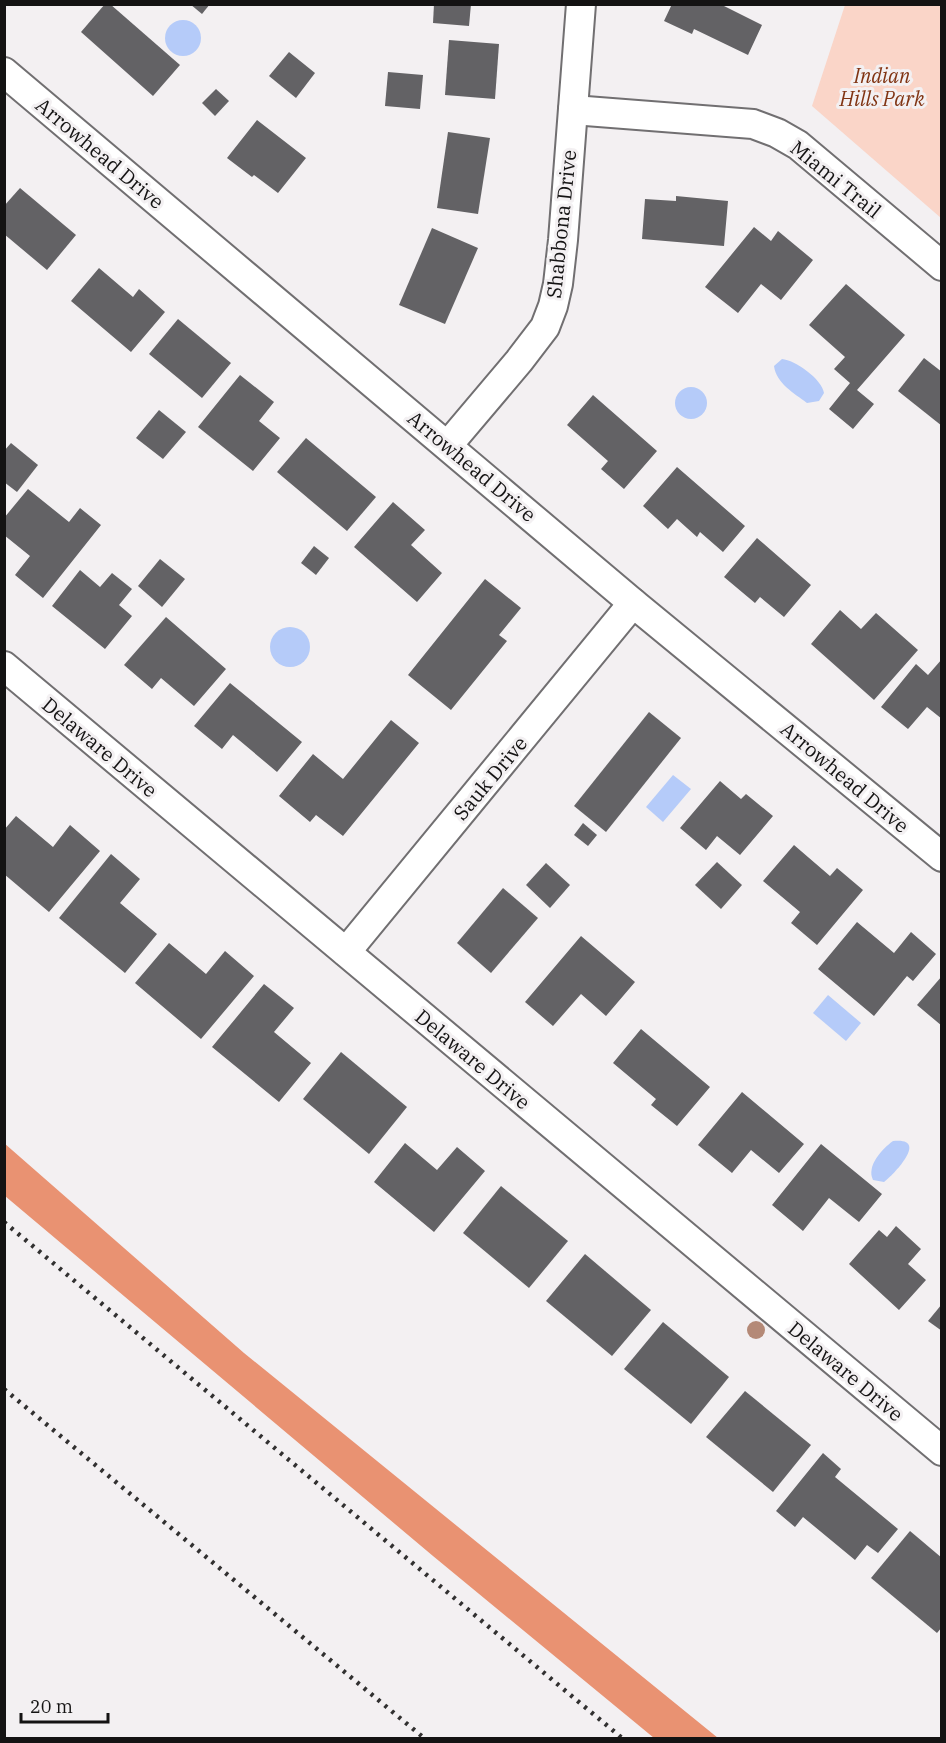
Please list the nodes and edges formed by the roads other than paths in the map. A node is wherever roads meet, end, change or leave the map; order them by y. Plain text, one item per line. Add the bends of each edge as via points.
1 (581, 4) edge
2 (4, 72) edge
3 (573, 110) junction
4 (942, 266) edge
5 (448, 445) junction
6 (633, 603) junction
7 (4, 666) edge
8 (942, 857) edge
9 (346, 952) junction
10 (942, 1451) edge

1 - 3 street, Shabbona Drive
2 - 5 street, Arrowhead Drive
3 - 4 street, Miami Trail via 753,124 777,133 798,145
3 - 5 street, Shabbona Drive via 558,284 545,327
5 - 6 street, Arrowhead Drive
6 - 8 street, Arrowhead Drive
6 - 9 street, Sauk Drive
7 - 9 street, Delaware Drive
9 - 10 street, Delaware Drive

